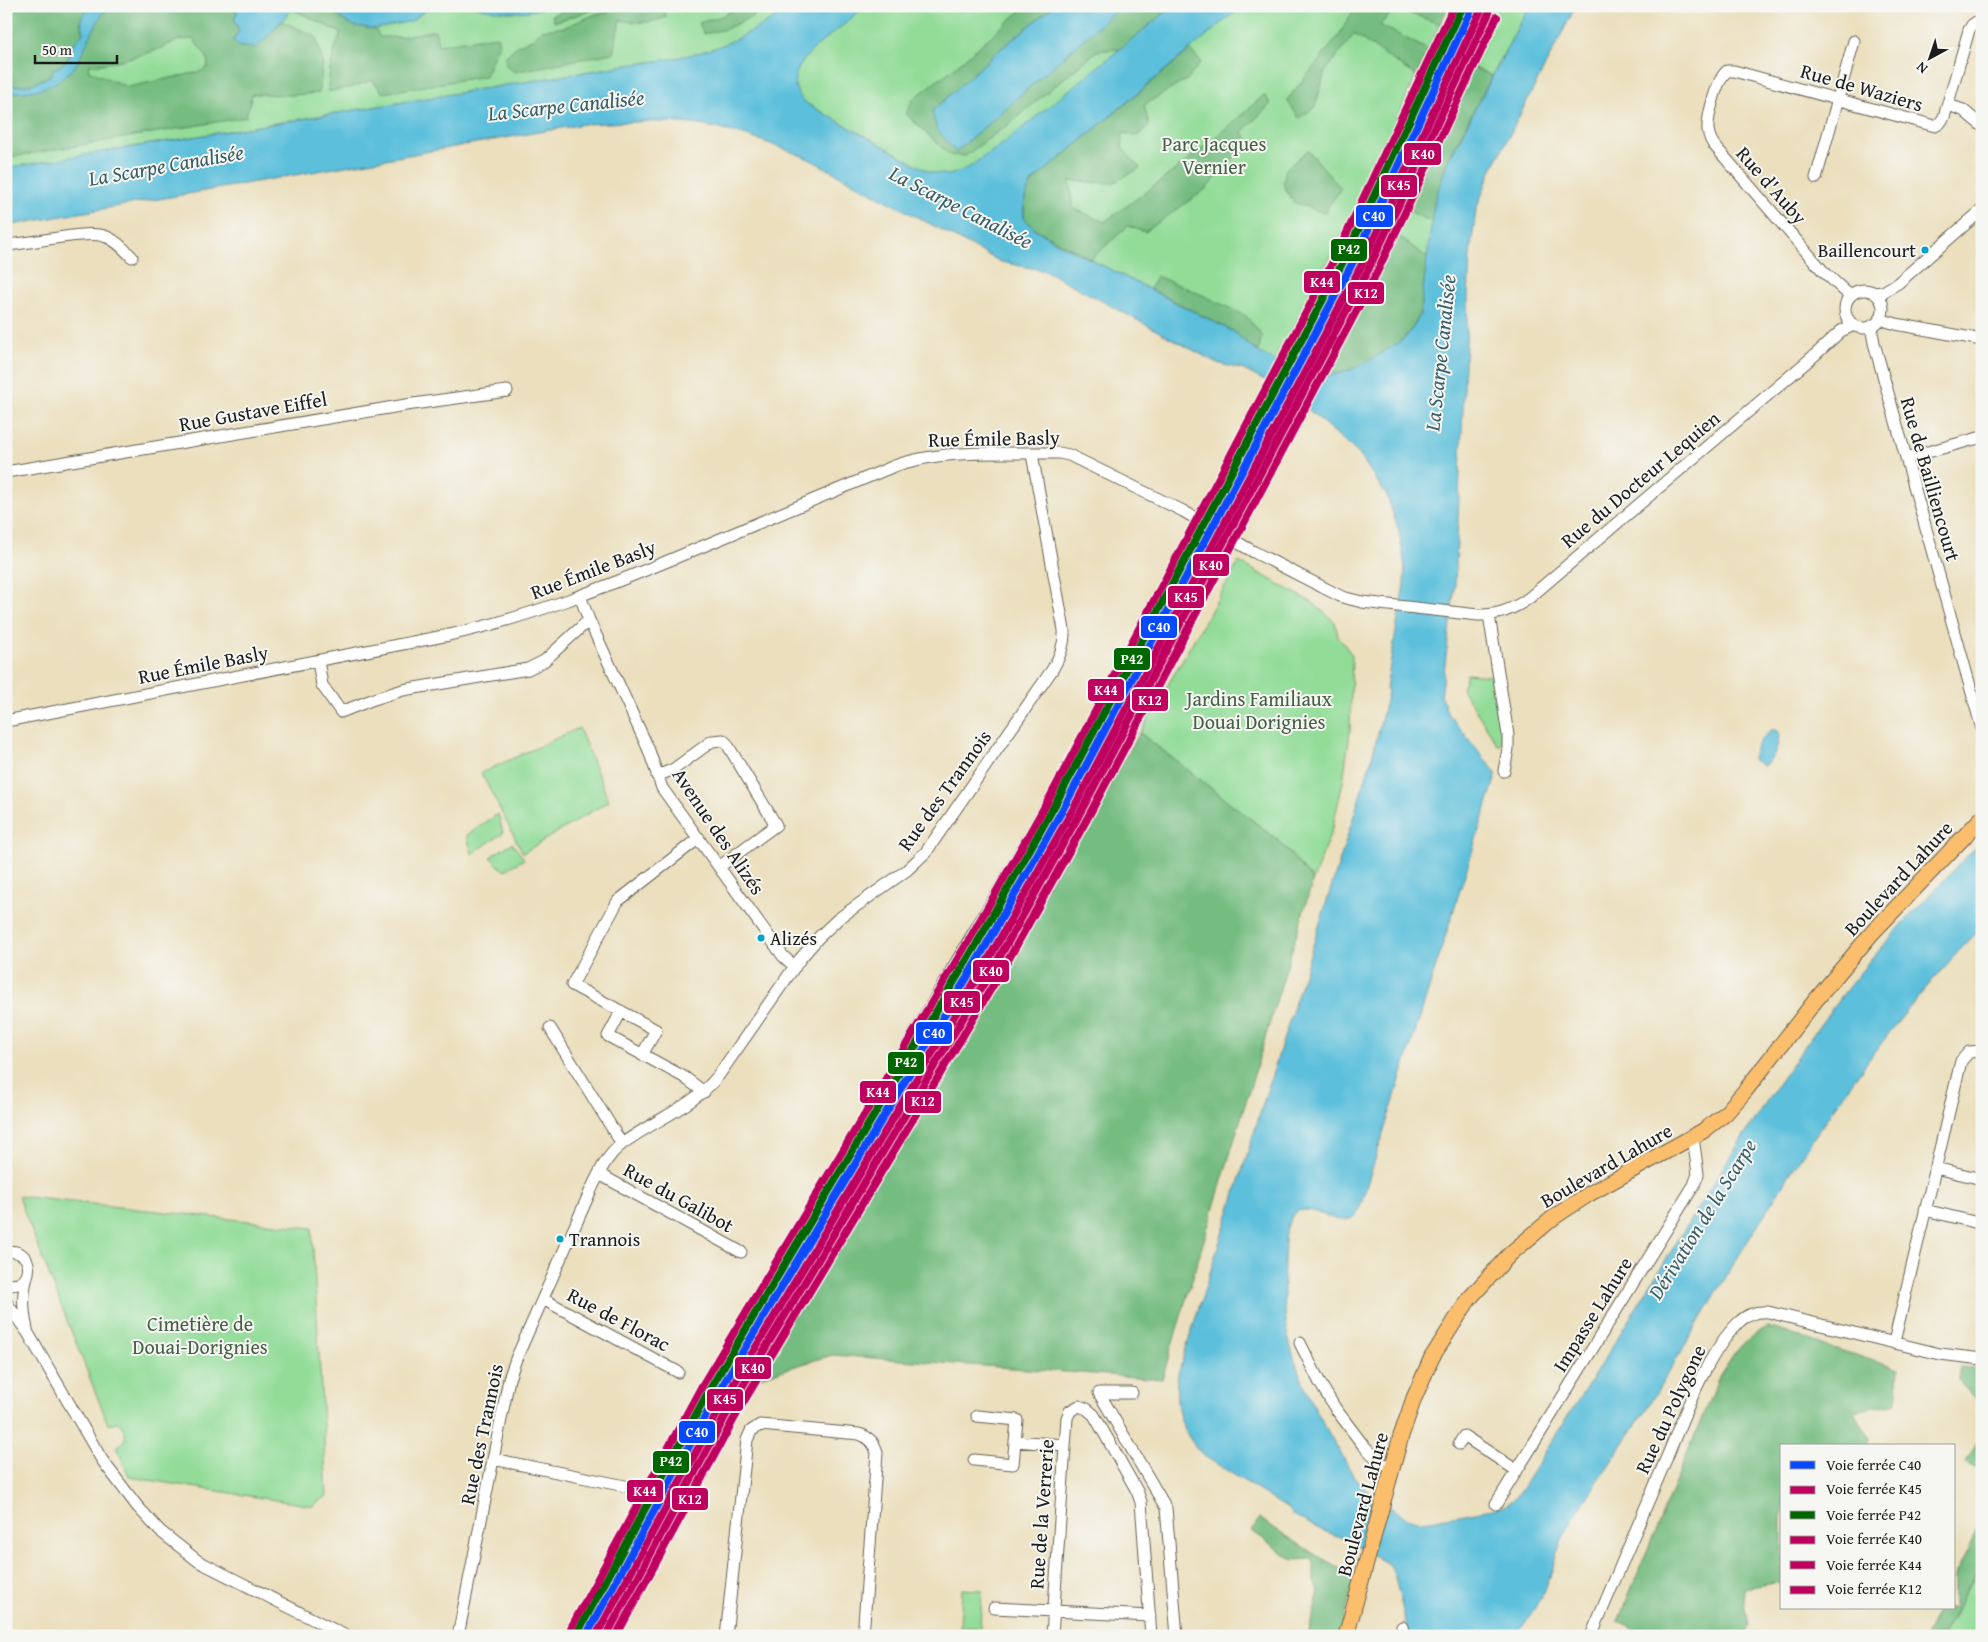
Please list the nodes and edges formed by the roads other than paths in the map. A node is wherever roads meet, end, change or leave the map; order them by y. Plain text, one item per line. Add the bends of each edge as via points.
1 (1982, 18) edge
2 (1854, 41) dead end
3 (1719, 81) joint
4 (1838, 100) junction
5 (1948, 105) junction
6 (1982, 126) edge
7 (1816, 178) dead end
8 (1979, 215) edge
9 (6, 245) edge
10 (132, 257) dead end
11 (1898, 283) junction
12 (1874, 293) junction
13 (1850, 296) junction
14 (1883, 307) junction
15 (1845, 311) junction
16 (1877, 322) junction
17 (1854, 325) junction
18 (1981, 340) edge
19 (1828, 341) junction
20 (507, 391) dead end
21 (1982, 437) edge
22 (1032, 454) junction
23 (1906, 458) junction
24 (6, 472) edge
25 (580, 596) junction
26 (1392, 604) joint
27 (1489, 615) junction
28 (589, 620) junction
29 (318, 661) junction
30 (6, 721) edge
31 (1982, 729) edge
32 (1504, 771) dead end
33 (657, 776) junction
34 (1982, 818) edge
35 (698, 838) junction
36 (719, 867) junction
37 (795, 967) junction
38 (621, 1012) junction
39 (550, 1028) dead end
40 (1982, 1051) edge
41 (642, 1055) junction
42 (704, 1092) junction
43 (1693, 1137) junction
44 (622, 1144) junction
45 (1935, 1168) junction
46 (599, 1174) junction
47 (1982, 1179) edge
48 (1926, 1210) junction
49 (1982, 1224) edge
50 (6, 1252) edge
51 (741, 1252) dead end
52 (27, 1277) junction
53 (6, 1284) edge
54 (542, 1299) junction
55 (6, 1302) edge
56 (28, 1334) junction
57 (1894, 1342) junction
58 (1300, 1343) dead end
59 (1982, 1359) edge
60 (678, 1372) dead end
61 (1132, 1393) dead end
62 (977, 1416) dead end
63 (1015, 1442) junction
64 (1459, 1444) dead end
65 (1065, 1445) junction
66 (493, 1459) junction
67 (974, 1460) dead end
68 (1392, 1466) junction
69 (1516, 1470) junction
70 (635, 1488) dead end
71 (1496, 1504) dead end
72 (994, 1608) dead end
73 (1053, 1612) junction
74 (1150, 1616) junction
75 (346, 1636) edge
76 (458, 1636) edge
77 (726, 1636) edge
78 (863, 1636) edge
79 (1052, 1636) edge
80 (1151, 1636) edge
81 (1177, 1636) edge
82 (1346, 1636) edge
83 (1591, 1636) edge

1 - 5 street via 1969,30
2 - 4 street
3 - 4 street, Rue de Waziers via 1727,71 1734,71
3 - 13 street, Rue d'Auby via 1708,122 1714,145 1823,272
4 - 5 street, Rue de Waziers via 1931,126 1938,125
4 - 7 street
5 - 6 street, Rue de Waziers via 1963,110
8 - 11 street
9 - 10 street via 102,235 116,242
11 - 12 street via 1883,292
11 - 14 street
12 - 13 street via 1860,290
12 - 14 street
13 - 15 street
14 - 16 street
15 - 17 street
15 - 19 street, Rue du Docteur Lequien
16 - 17 street via 1865,328
16 - 18 street
16 - 23 street, Rue de Bailliencourt via 1872,332 1874,343
17 - 19 street, Rue du Docteur Lequien via 1841,330
19 - 27 street, Rue du Docteur Lequien via 1529,598 1512,608
20 - 24 street, Rue Gustave Eiffel via 406,404
21 - 23 street
22 - 25 street, Rue Émile Basly via 939,455 911,460
22 - 26 street, Rue Émile Basly via 1059,453 1074,457 1334,594 1362,602
22 - 37 street, Rue des Trannois via 1064,630 1060,656 926,852 907,870 838,919
23 - 31 street, Rue de Bailliencourt
25 - 28 street, Avenue des Alizés
25 - 29 street, Rue Émile Basly via 476,629
26 - 27 street, Rue du Docteur Lequien
27 - 32 street via 1508,735
28 - 29 street via 544,662 528,669 403,690 341,712 322,685
28 - 33 street, Avenue des Alizés via 646,742
29 - 30 street, Rue Émile Basly
33 - 35 street, Avenue des Alizés
33 - 36 street via 674,769 712,741 723,740 727,744 776,825
34 - 43 main road, Boulevard Lahure via 1872,933 1738,1101
35 - 36 street, Avenue des Alizés
35 - 38 street via 618,901 572,985
36 - 37 street, Avenue des Alizés via 783,956
37 - 42 street, Rue des Trannois
38 - 41 street via 608,1036
38 - 41 street via 656,1030
39 - 44 street
40 - 45 street via 1969,1052 1961,1061
41 - 42 street
42 - 44 street, Rue des Trannois
43 - 68 main road, Boulevard Lahure via 1572,1204 1529,1237 1486,1280 1457,1316 1427,1367
43 - 69 street, Impasse Lahure via 1698,1174 1694,1185
44 - 46 street, Rue des Trannois via 610,1155
45 - 47 street
45 - 48 street
46 - 51 street, Rue du Galibot
46 - 54 street, Rue des Trannois
48 - 49 street
48 - 57 street
50 - 52 street via 16,1252 25,1257 29,1266
52 - 53 street via 17,1285
52 - 56 street via 24,1312
54 - 60 street, Rue de Florac
54 - 66 street, Rue des Trannois via 508,1379
55 - 56 street
56 - 75 street via 91,1443 131,1499 169,1540 214,1570
57 - 59 street, Rue du Polygone
57 - 83 street, Rue du Polygone via 1768,1312 1756,1312 1739,1322 1714,1356 1692,1399
58 - 68 street via 1320,1384 1341,1416 1381,1463
61 - 81 street via 1099,1393 1166,1508
62 - 63 street via 1017,1420
63 - 65 street
63 - 67 street via 1013,1464
64 - 69 street via 1464,1436
65 - 73 street, Rue de la Verrerie
65 - 74 street, Rue de la Verrerie via 1068,1414 1076,1407 1084,1407 1094,1415 1139,1496
66 - 70 street
66 - 76 street, Rue des Trannois
68 - 82 main road, Boulevard Lahure
69 - 71 street, Impasse Lahure
72 - 73 street
73 - 74 street
73 - 79 street, Rue de la Verrerie
74 - 80 street
77 - 78 street via 748,1435 760,1425 863,1435 877,1450

